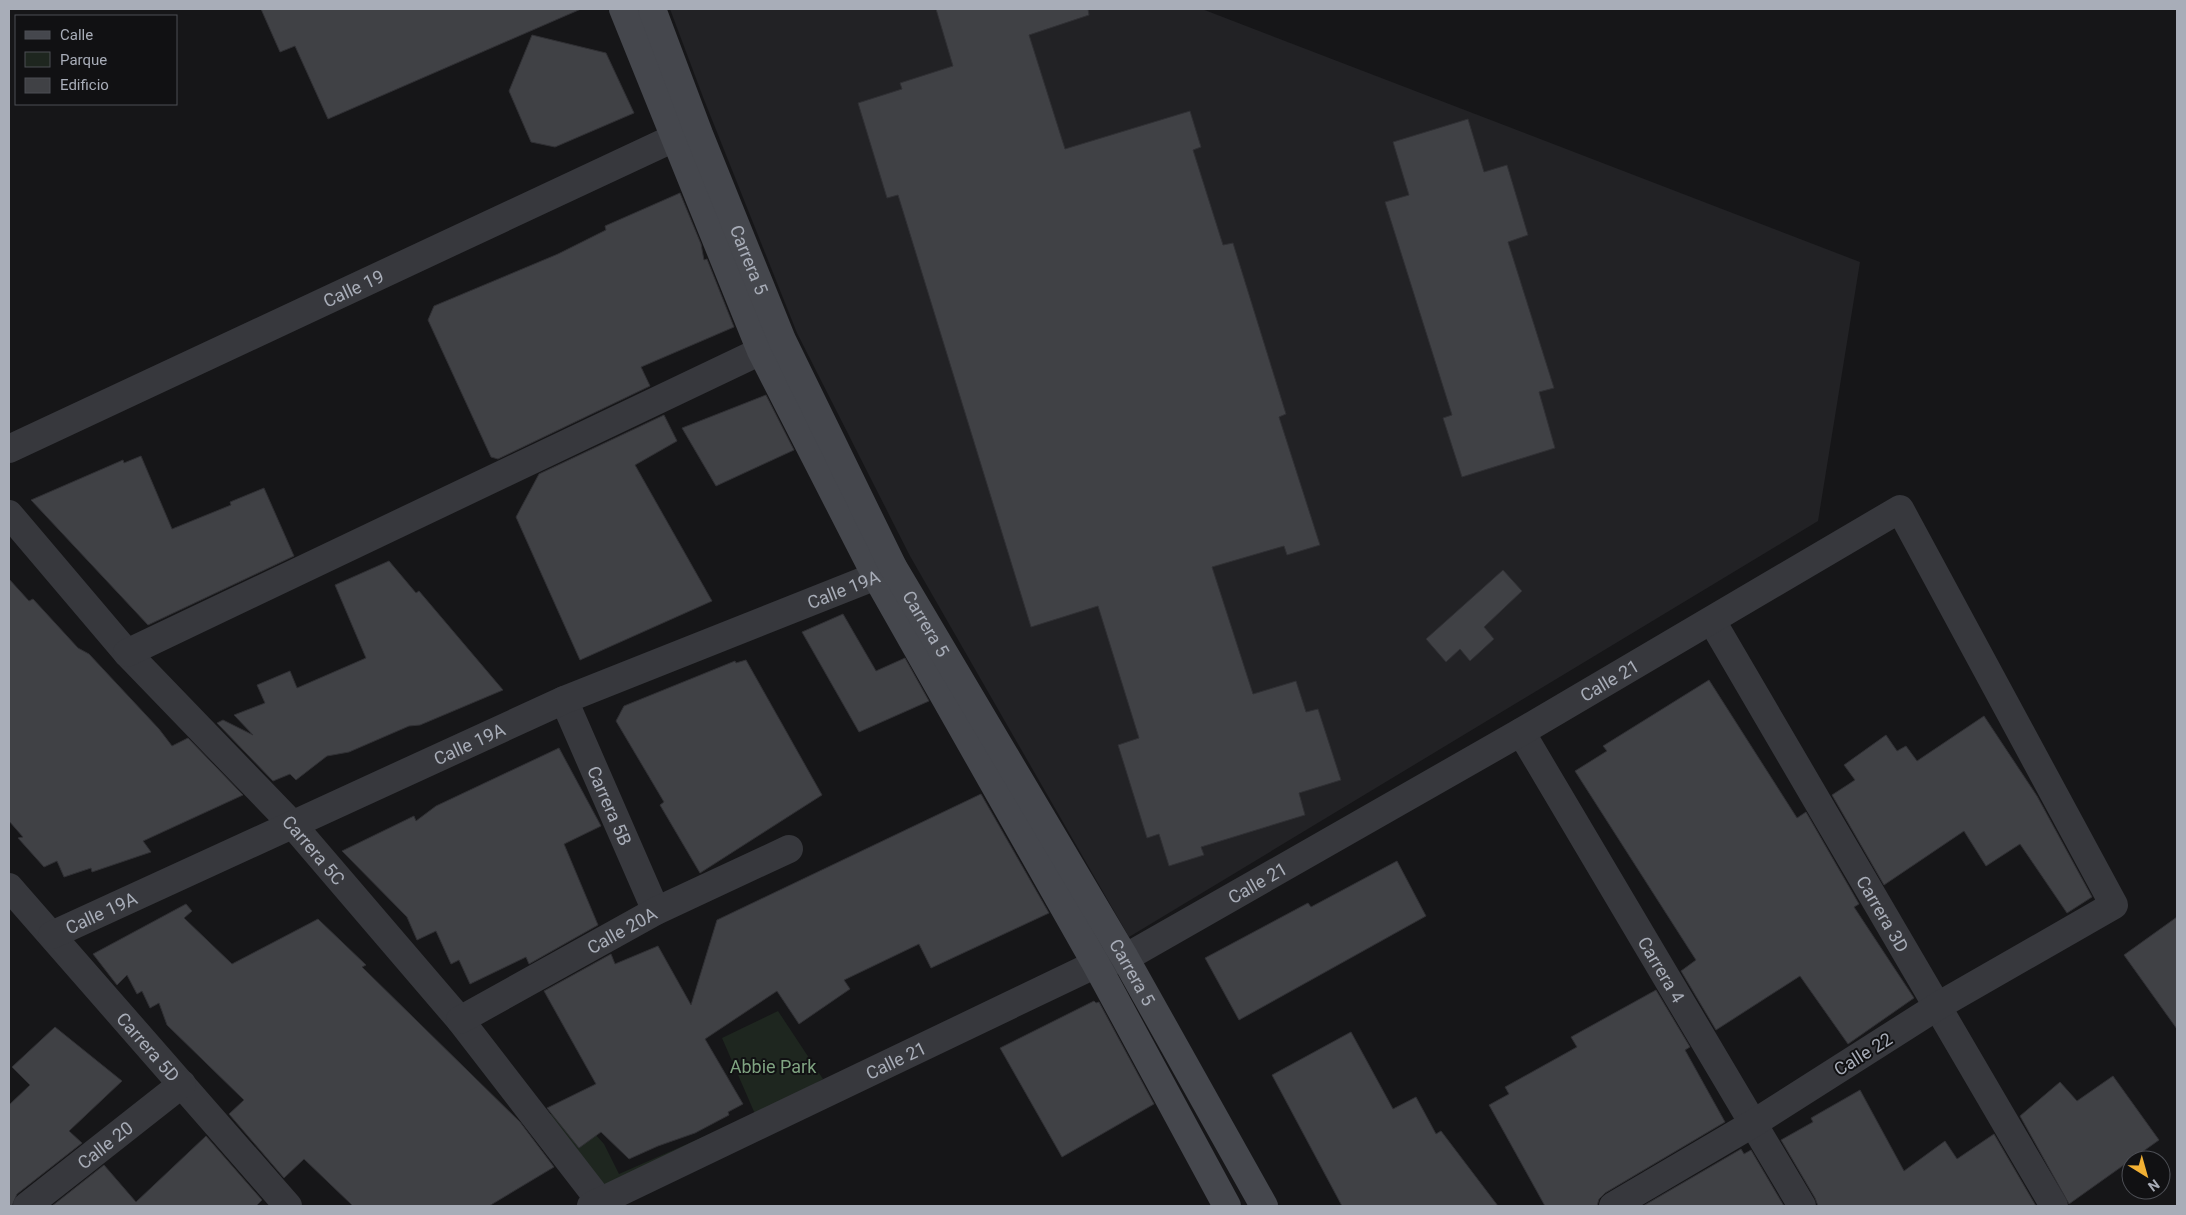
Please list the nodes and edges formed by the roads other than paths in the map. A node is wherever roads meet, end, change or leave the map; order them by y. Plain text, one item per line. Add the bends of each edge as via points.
1 (623, 9) edge
2 (652, 9) edge
3 (686, 136) junction
4 (761, 351) junction
5 (9, 449) edge
6 (9, 514) edge
7 (884, 571) junction
8 (1712, 621) junction
9 (127, 653) junction
10 (564, 700) junction
11 (1521, 732) junction
12 (292, 824) junction
13 (789, 849) dead end
14 (9, 887) edge
15 (2114, 905) joint
16 (656, 912) junction
17 (52, 935) junction
18 (1125, 958) junction
19 (1096, 964) junction
20 (1938, 1006) junction
21 (460, 1020) junction
22 (182, 1084) junction
23 (1754, 1123) junction
24 (596, 1204) edge
25 (27, 1206) edge
26 (288, 1206) edge
27 (1227, 1206) edge
28 (1264, 1206) edge
29 (1613, 1206) edge
30 (1802, 1206) edge
31 (2054, 1206) edge

1 - 3 street, Carrera 5
2 - 3 street, Carrera 5
3 - 4 street, Carrera 5
3 - 5 street, Calle 19
3 - 7 street, Carrera 5 via 782,340
4 - 7 street, Carrera 5
4 - 9 street
6 - 9 street, Carrera 5C
7 - 10 street, Calle 19A
7 - 18 street, Carrera 5
7 - 19 street, Carrera 5
8 - 11 street, Calle 21
8 - 15 street, Calle 21 via 1900,509
8 - 20 street, Carrera 3D
9 - 12 street, Carrera 5C
10 - 12 street, Calle 19A
10 - 16 street, Carrera 5B
11 - 18 street, Calle 21
11 - 23 street, Carrera 4
12 - 17 street, Calle 19A
12 - 21 street, Carrera 5C
13 - 16 street, Calle 20A
14 - 17 street, Carrera 5D
15 - 20 street, Calle 22
16 - 21 street, Calle 20A
17 - 22 street, Carrera 5D
18 - 19 street, Calle 21
18 - 28 street, Carrera 5
19 - 24 street, Calle 21
19 - 27 street, Carrera 5
20 - 23 street, Calle 22
20 - 31 street, Carrera 3D
21 - 24 street, Carrera 5C
22 - 25 street, Calle 20
22 - 26 street, Carrera 5D
23 - 29 street, Calle 22
23 - 30 street, Carrera 4

